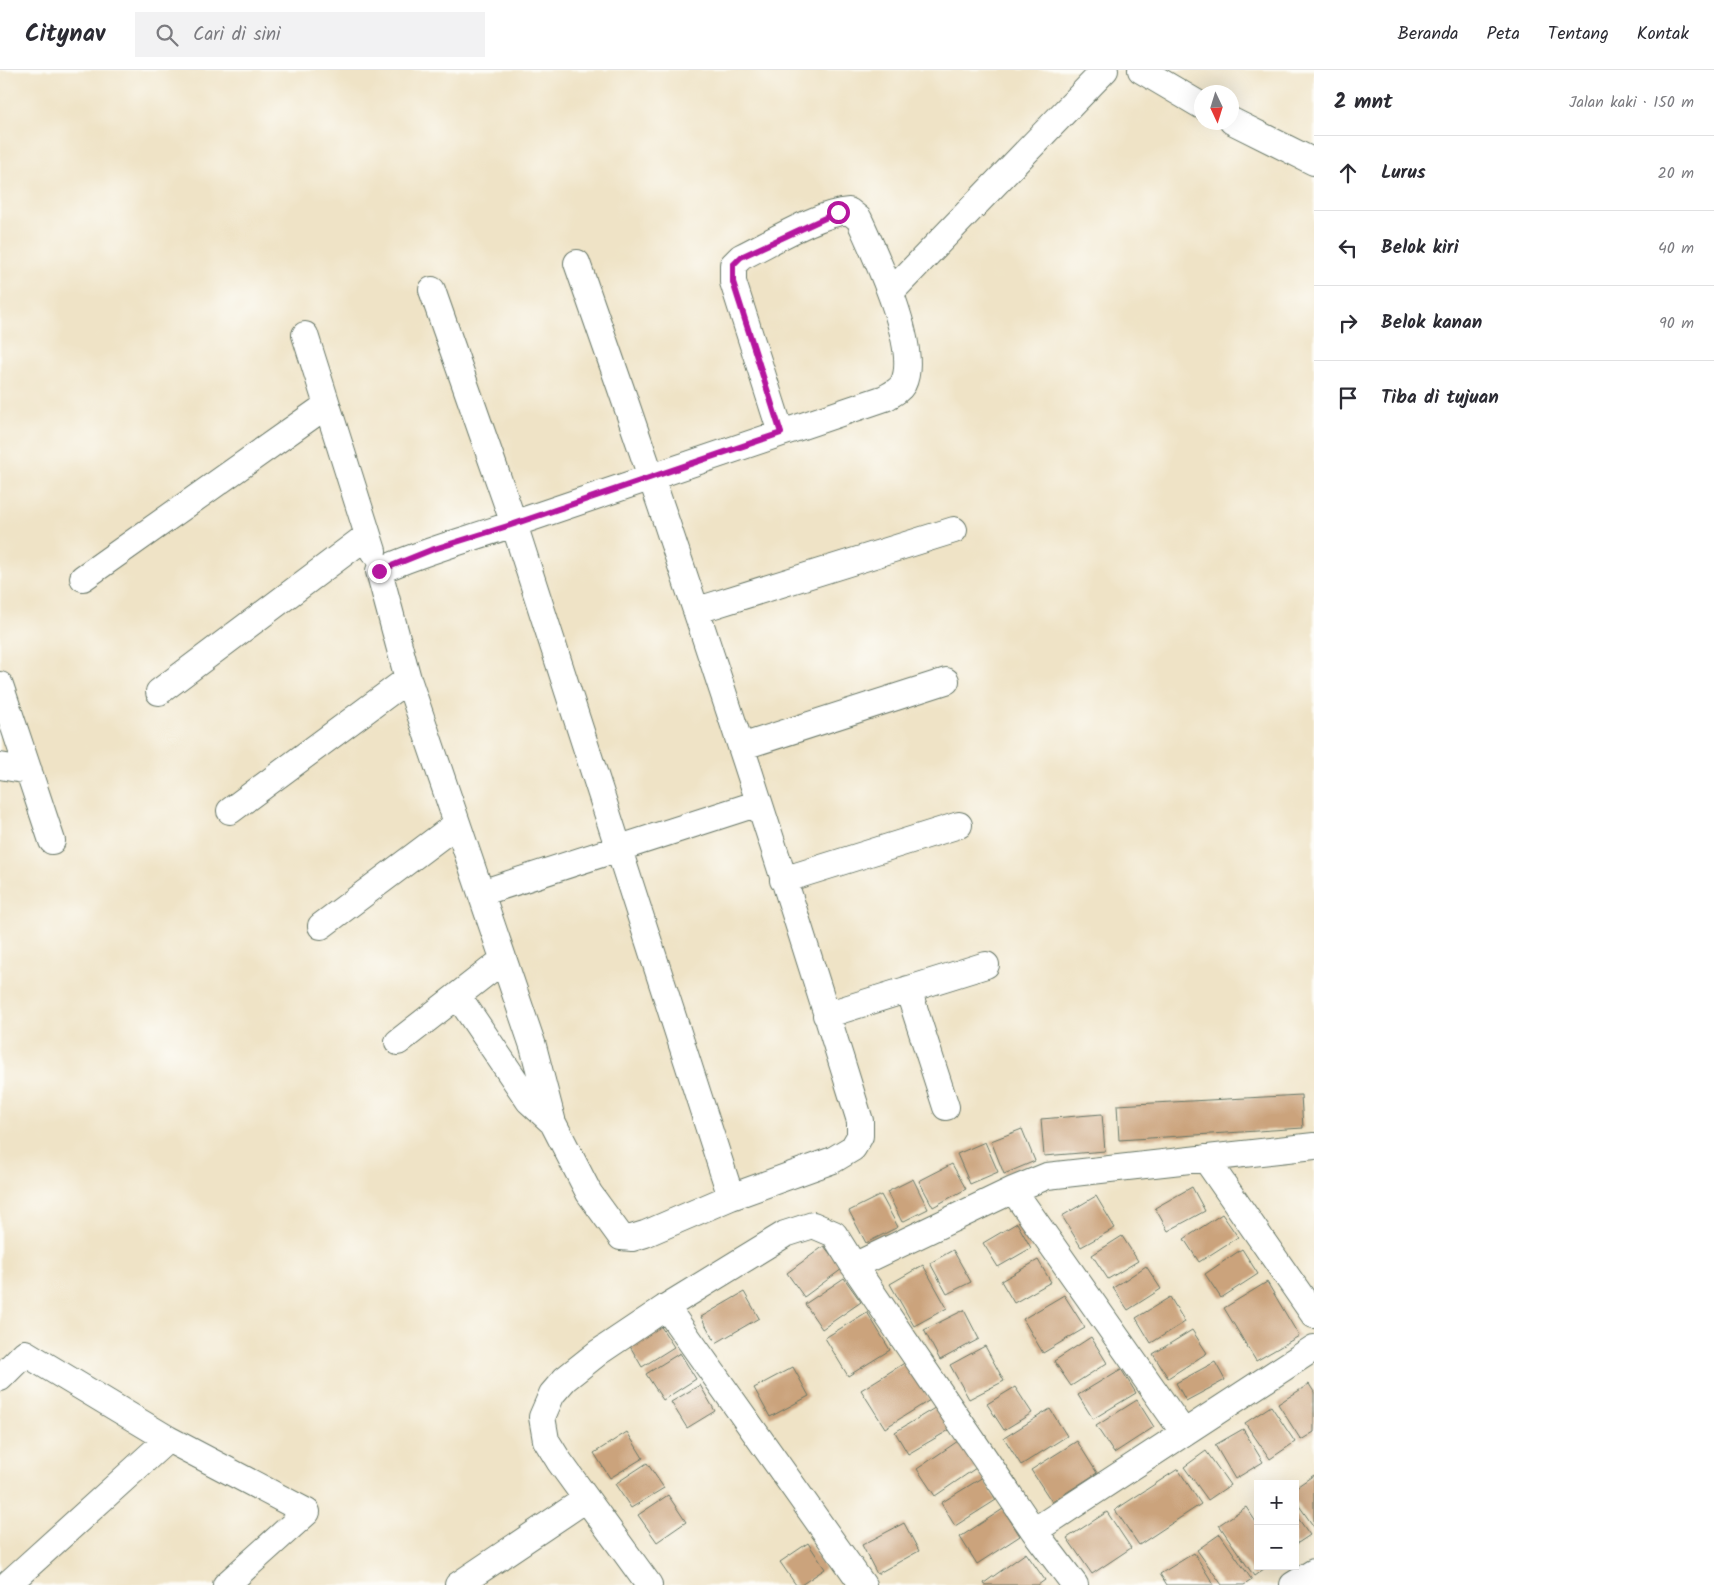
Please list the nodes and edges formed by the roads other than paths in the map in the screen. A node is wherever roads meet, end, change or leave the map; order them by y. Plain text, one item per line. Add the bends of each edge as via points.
1 (1105, 70) edge
2 (1141, 70) edge
3 (1194, 101) edge
4 (1239, 124) edge
5 (1314, 162) edge
6 (577, 262) dead end
7 (432, 290) dead end
8 (891, 292) junction
9 (305, 335) dead end
10 (327, 405) junction
11 (781, 433) junction
12 (652, 476) junction
13 (514, 524) junction
14 (954, 530) dead end
15 (368, 535) junction
16 (379, 571) junction
17 (83, 578) dead end
18 (698, 610) junction
19 (408, 679) junction
20 (946, 681) dead end
21 (0, 685) edge
22 (158, 692) dead end
23 (741, 747) junction
24 (0, 766) edge
25 (29, 771) junction
26 (758, 803) junction
27 (230, 811) dead end
28 (457, 824) junction
29 (959, 825) dead end
30 (52, 841) dead end
31 (620, 846) junction
32 (783, 880) junction
33 (481, 893) junction
34 (321, 926) dead end
35 (503, 960) junction
36 (986, 964) dead end
37 (908, 989) junction
38 (458, 996) junction
39 (826, 1015) junction
40 (398, 1042) dead end
41 (946, 1107) dead end
42 (553, 1123) junction
43 (1314, 1146) edge
44 (1206, 1158) junction
45 (1013, 1190) junction
46 (731, 1197) junction
47 (854, 1266) junction
48 (666, 1307) junction
49 (1314, 1314) edge
50 (1314, 1348) edge
51 (0, 1378) edge
52 (1184, 1433) junction
53 (168, 1439) junction
54 (586, 1499) junction
55 (1034, 1531) junction
56 (1314, 1572) edge
57 (7, 1585) edge
58 (226, 1585) edge
59 (458, 1585) edge
60 (649, 1585) edge
61 (863, 1585) edge
62 (1075, 1585) edge
63 (1293, 1585) edge

1 - 8 street
2 - 3 street
4 - 5 street
6 - 12 street
7 - 13 street
8 - 11 street via 907,360 902,384 885,398
8 - 11 street via 860,219 849,211 816,221 736,261 732,269 733,282
9 - 10 street
10 - 15 street
10 - 17 street
11 - 12 street
12 - 13 street
12 - 18 street
13 - 16 street via 431,550
13 - 31 street
14 - 18 street
15 - 16 street
15 - 22 street
16 - 19 street
18 - 23 street
19 - 27 street
19 - 28 street
20 - 23 street
21 - 25 street
23 - 26 street
24 - 25 street
25 - 30 street
26 - 31 street
26 - 32 street
28 - 33 street
28 - 34 street
29 - 32 street
31 - 33 street
31 - 46 street
32 - 39 street
33 - 35 street
35 - 38 street
35 - 42 street via 533,1046
36 - 37 street
37 - 39 street
37 - 41 street
38 - 40 street
38 - 42 street via 529,1102
39 - 46 street via 860,1121 860,1136 853,1148 832,1160
42 - 46 street via 588,1193 621,1237 645,1234
43 - 44 street
44 - 45 street via 1047,1176
44 - 49 street
45 - 47 street
45 - 52 street
47 - 48 street via 834,1234 813,1225 785,1234
47 - 55 street
48 - 54 street via 565,1379 552,1394 542,1417 546,1440
48 - 61 street
50 - 52 street
51 - 53 street via 25,1353
52 - 55 street
53 - 57 street
53 - 58 street via 307,1512
54 - 59 street
54 - 60 street
55 - 62 street
56 - 63 street

